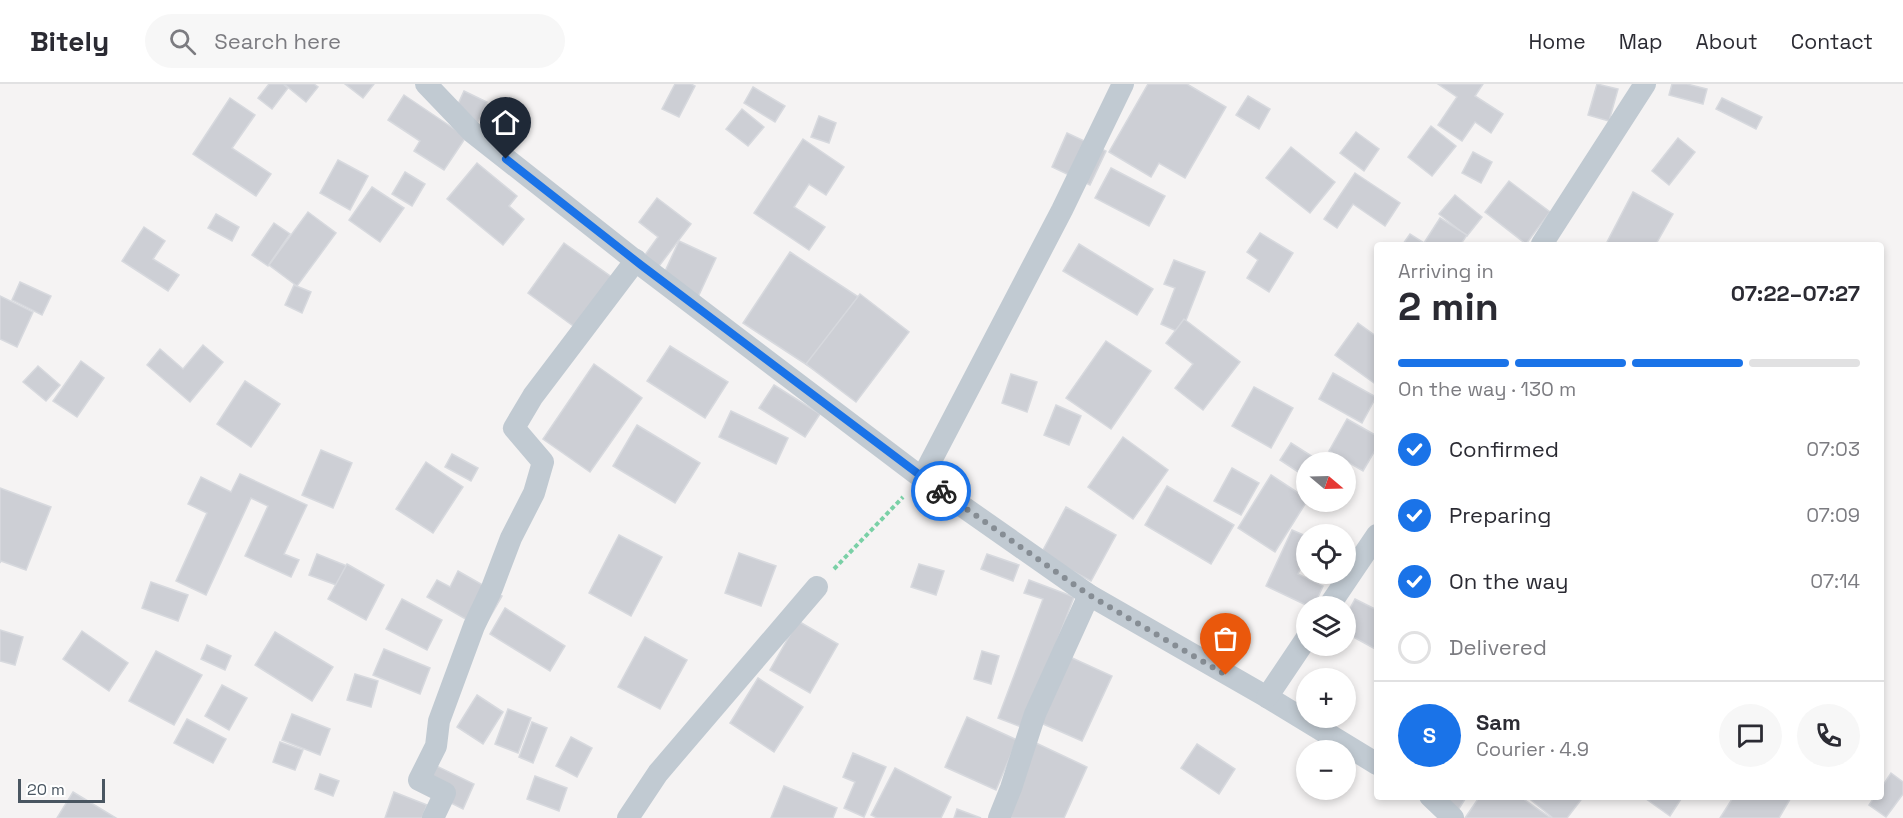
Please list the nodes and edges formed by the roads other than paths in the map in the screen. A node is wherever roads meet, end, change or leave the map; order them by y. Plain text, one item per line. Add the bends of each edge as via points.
1 (426, 84) edge
2 (1123, 84) edge
3 (1645, 84) edge
4 (1543, 242) edge
5 (636, 260) junction
6 (921, 478) junction
7 (1374, 539) edge
8 (817, 587) road end
9 (1089, 595) junction
10 (1336, 596) edge
11 (1296, 654) edge
12 (1267, 698) junction
13 (1374, 762) edge
14 (1434, 800) edge
15 (433, 818) edge
16 (628, 818) edge
17 (999, 818) edge
18 (1453, 818) edge

1 - 5 street via 472,132
2 - 6 street via 1062,210
3 - 4 street
5 - 6 street
5 - 15 street via 533,396 514,428 543,462 534,493 474,626 440,721 436,746 419,780 445,793
6 - 9 street
7 - 10 street
8 - 16 street via 658,773
9 - 12 street
9 - 17 street via 1035,714
11 - 12 street
12 - 13 street
14 - 18 street

